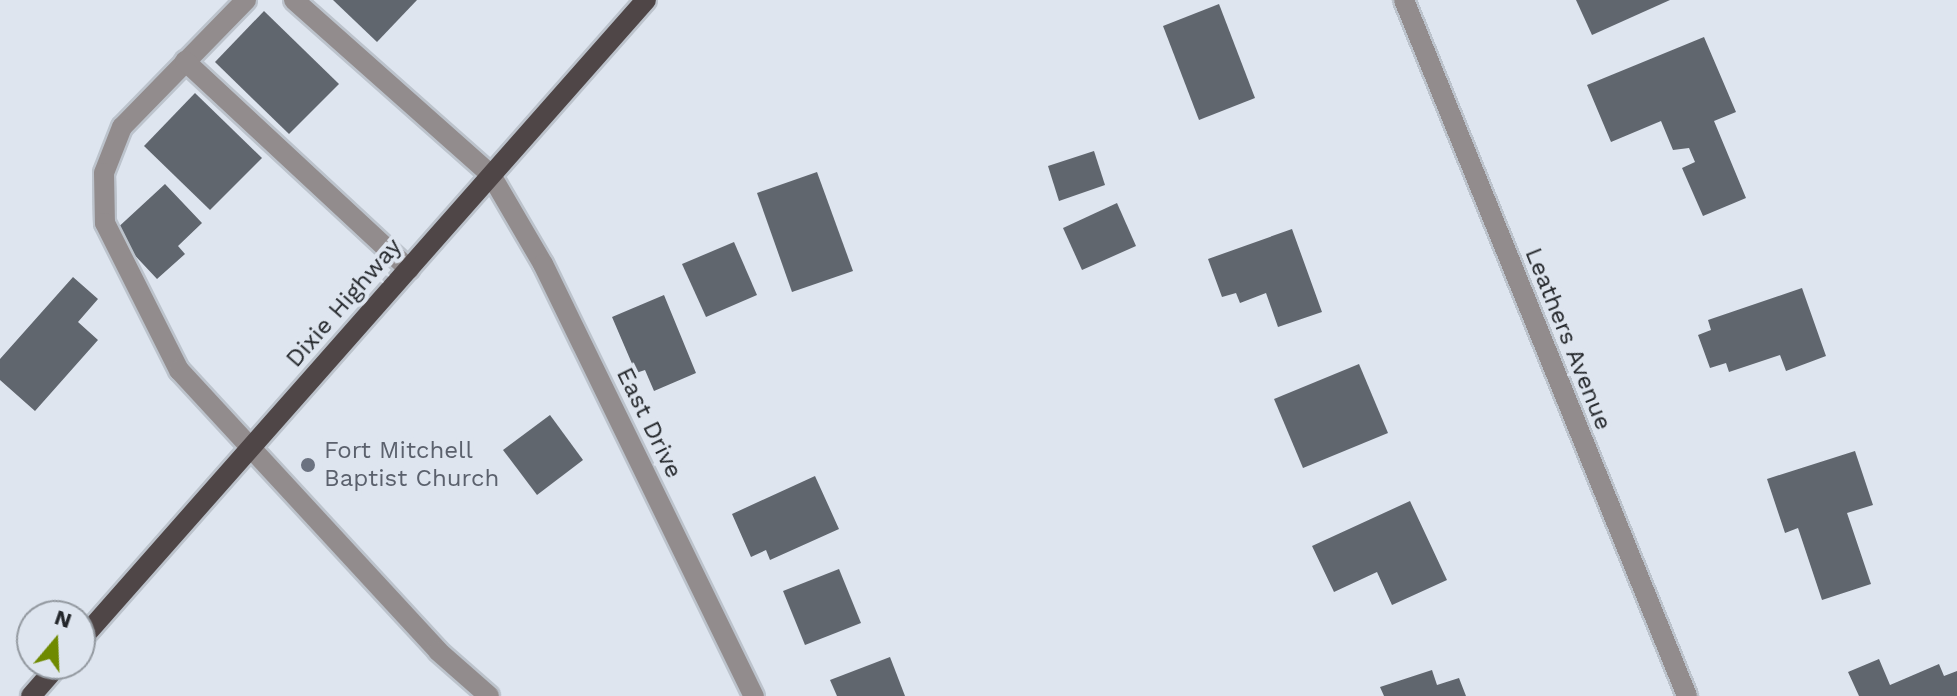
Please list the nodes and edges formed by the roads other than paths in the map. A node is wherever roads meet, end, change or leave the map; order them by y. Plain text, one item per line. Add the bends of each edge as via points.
1 (246, 0) edge
2 (294, 0) edge
3 (646, 0) edge
4 (1404, 0) edge
5 (185, 61) junction
6 (491, 175) junction
7 (409, 269) junction
8 (252, 446) junction
9 (96, 623) edge
10 (45, 680) edge
11 (31, 696) edge
12 (489, 696) edge
13 (754, 696) edge
14 (1687, 696) edge

1 - 5 street
2 - 6 street, East Drive
3 - 6 main road, Dixie Highway
4 - 14 street, Leathers Avenue
5 - 7 street
5 - 8 street via 122,127 109,151 105,223 179,370
6 - 7 main road, Dixie Highway
6 - 13 street, East Drive via 543,264
7 - 8 main road, Dixie Highway
8 - 9 main road, Dixie Highway
8 - 12 street via 438,651
10 - 11 main road

